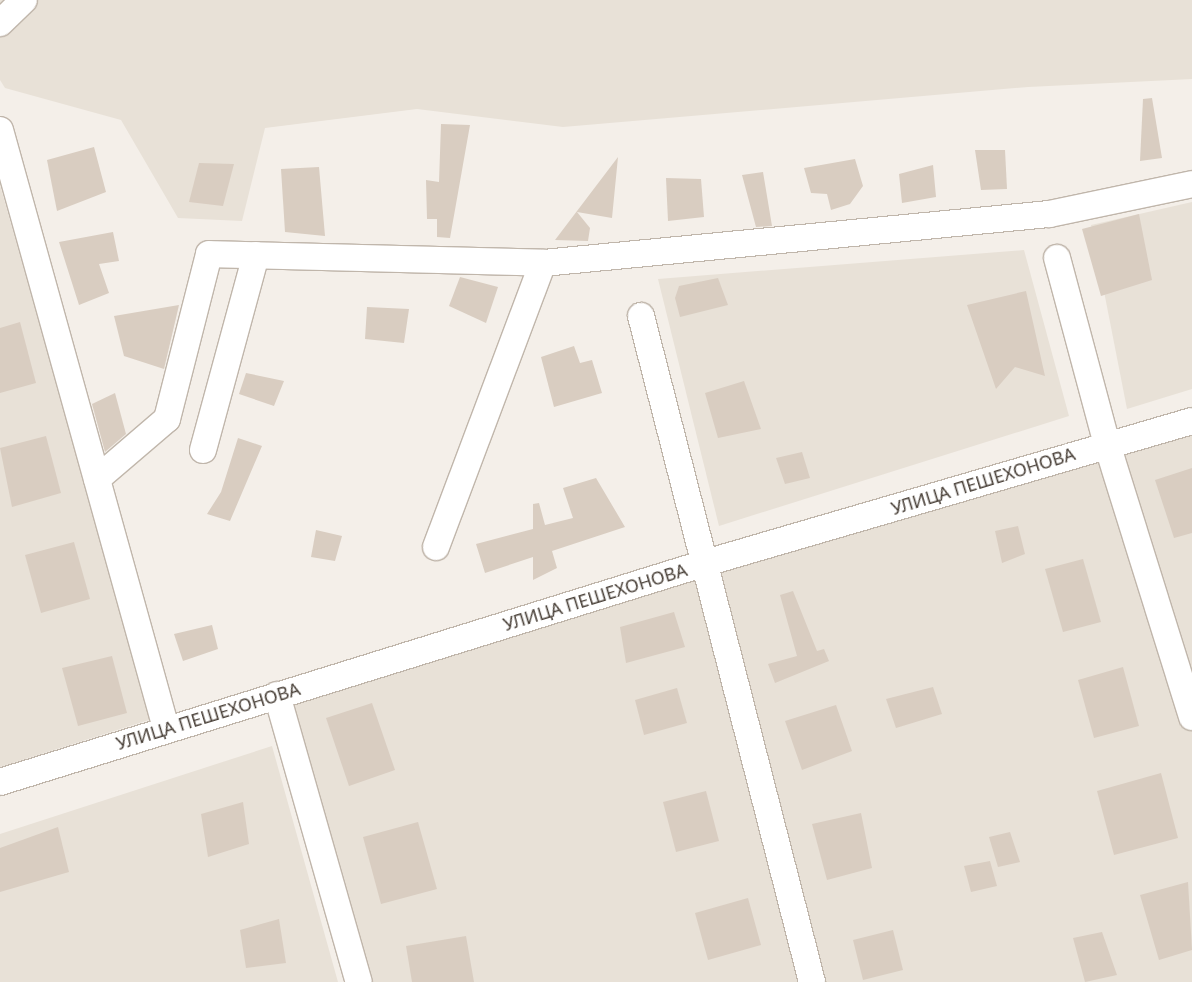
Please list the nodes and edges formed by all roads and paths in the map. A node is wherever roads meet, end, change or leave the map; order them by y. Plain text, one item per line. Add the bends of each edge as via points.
1 (24, 0) edge
2 (0, 23) edge
3 (0, 130) edge
4 (1192, 184) edge
5 (256, 255) junction
6 (1056, 258) dead end
7 (543, 263) junction
8 (641, 316) dead end
9 (1192, 421) edge
10 (1107, 444) junction
11 (203, 450) dead end
12 (97, 479) junction
13 (436, 547) dead end
14 (702, 564) junction
15 (277, 695) junction
16 (1192, 716) edge
17 (166, 728) junction
18 (0, 782) edge
19 (359, 982) edge
20 (812, 982) edge

1 - 2 street
3 - 12 street
4 - 7 street via 1048,214
5 - 7 street
5 - 11 street
5 - 12 street via 209,254 167,419
6 - 10 street
7 - 13 street
8 - 14 street
9 - 10 street, УЛИЦА ПЕШЕХОНОВА
10 - 14 street, УЛИЦА ПЕШЕХОНОВА
10 - 16 street
12 - 17 street
14 - 15 street, УЛИЦА ПЕШЕХОНОВА
14 - 20 street
15 - 17 street, УЛИЦА ПЕШЕХОНОВА
15 - 19 street
17 - 18 street, УЛИЦА ПЕШЕХОНОВА

